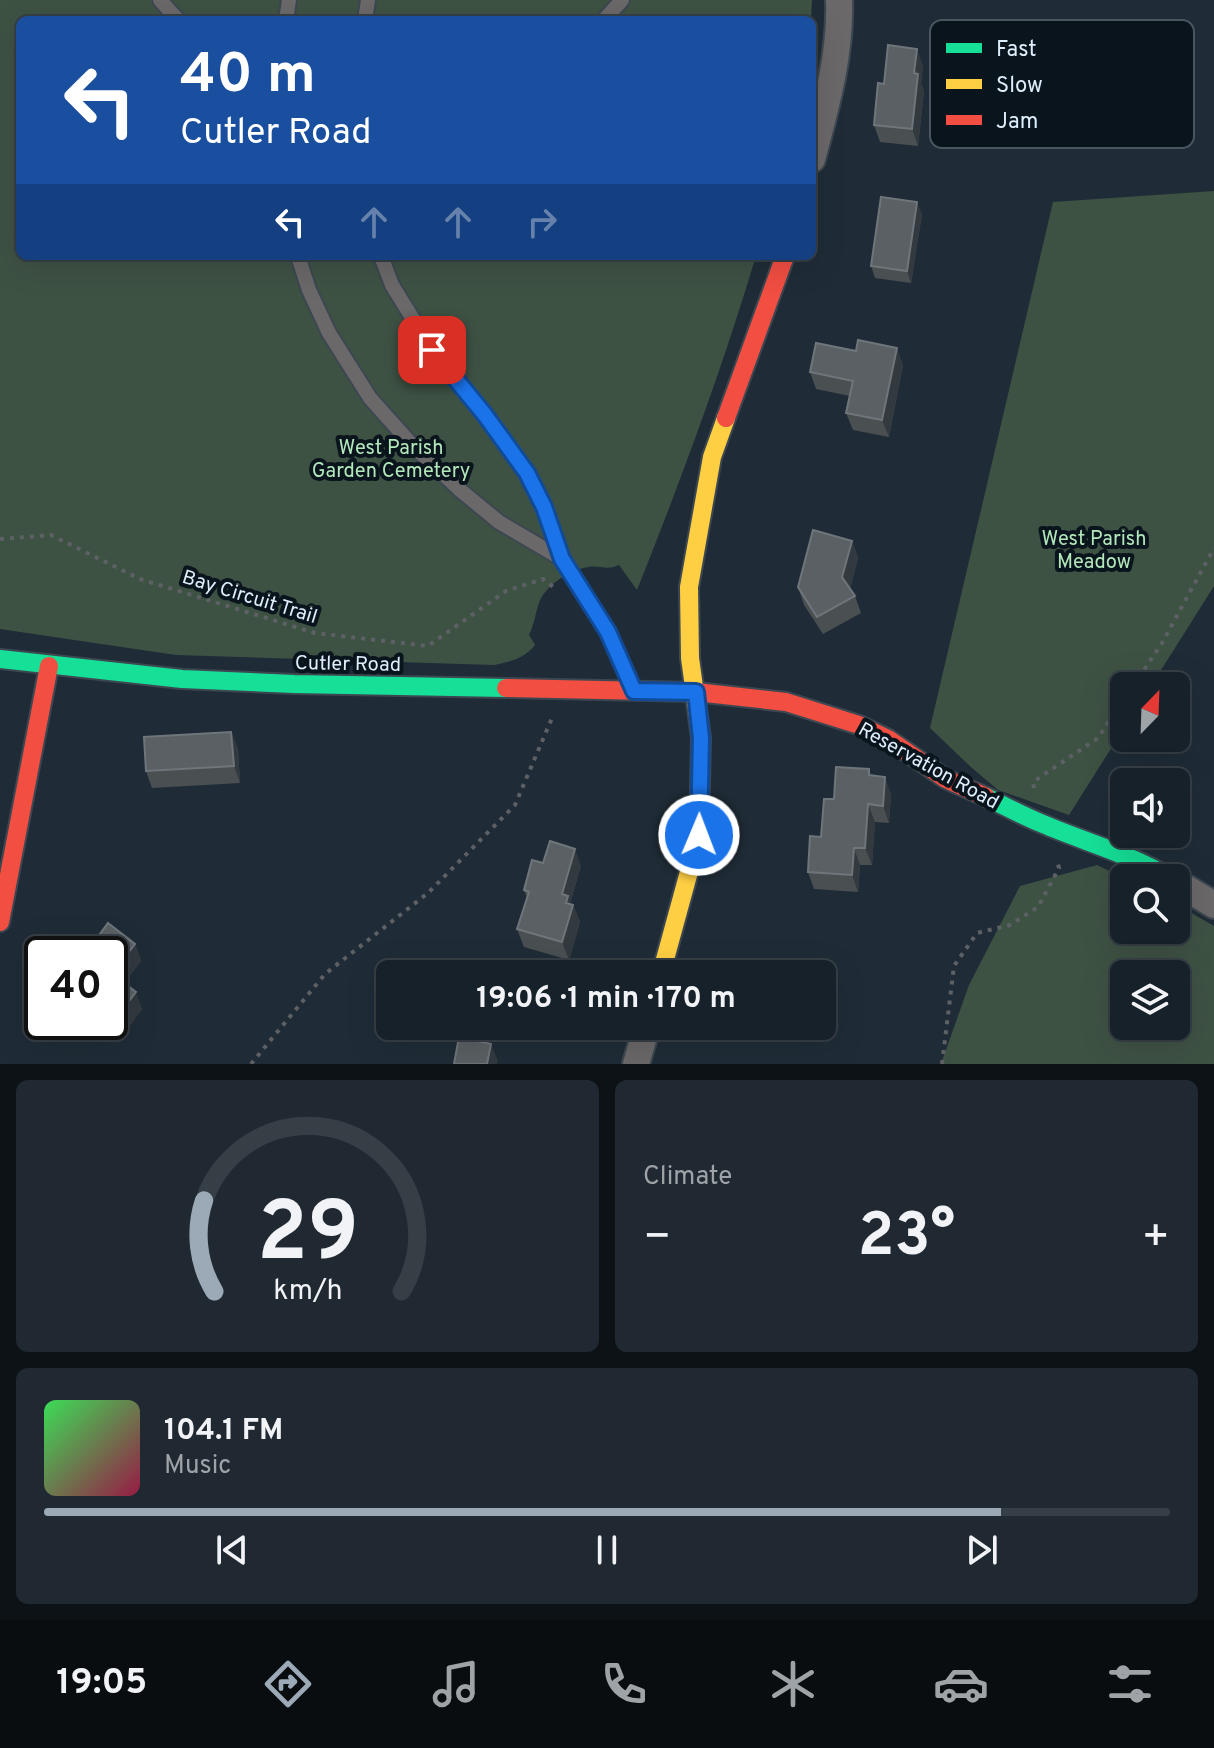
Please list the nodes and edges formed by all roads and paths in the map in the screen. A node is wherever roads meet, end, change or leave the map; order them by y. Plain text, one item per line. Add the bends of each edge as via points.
1 (160, 0) edge
2 (622, 0) edge
3 (839, 0) edge
4 (174, 16) edge
5 (608, 16) edge
6 (816, 144) edge
7 (299, 260) edge
8 (383, 260) edge
9 (784, 260) edge
10 (0, 539) edge
11 (1214, 548) edge
12 (562, 559) junction
13 (565, 597) dead end
14 (0, 659) edge
15 (49, 666) junction
16 (1142, 672) edge
17 (564, 690) junction
18 (634, 691) junction
19 (696, 692) junction
20 (1110, 720) edge
21 (1043, 824) junction
22 (1143, 864) edge
23 (1190, 890) edge
24 (1214, 905) edge
25 (0, 922) edge
26 (665, 960) edge
27 (643, 1040) edge
28 (251, 1064) edge
29 (636, 1064) edge
30 (942, 1064) edge

1 - 4 lane
2 - 5 lane
3 - 6 street via 840,26
7 - 12 lane via 329,333 370,398 412,445 489,514
8 - 12 lane via 432,350 527,473
9 - 19 street via 712,457 689,587
10 - 13 path, Bay Circuit Trail via 51,535 140,579 315,633 428,646 506,591 543,579
11 - 16 path
12 - 18 lane via 608,632
14 - 15 street, Cutler Road
15 - 17 street, Cutler Road via 182,679
15 - 25 street
17 - 18 street, Cutler Road
17 - 28 path via 515,805 428,893 325,974
18 - 19 street, Cutler Road
19 - 21 street, Reservation Road via 786,702 859,725 946,779
19 - 26 street via 701,738 699,835
20 - 21 path via 1098,738 1033,782
21 - 22 street, Reservation Road
21 - 30 path via 1059,868 1038,907 1010,925 977,933 954,966
23 - 24 street
27 - 29 street

